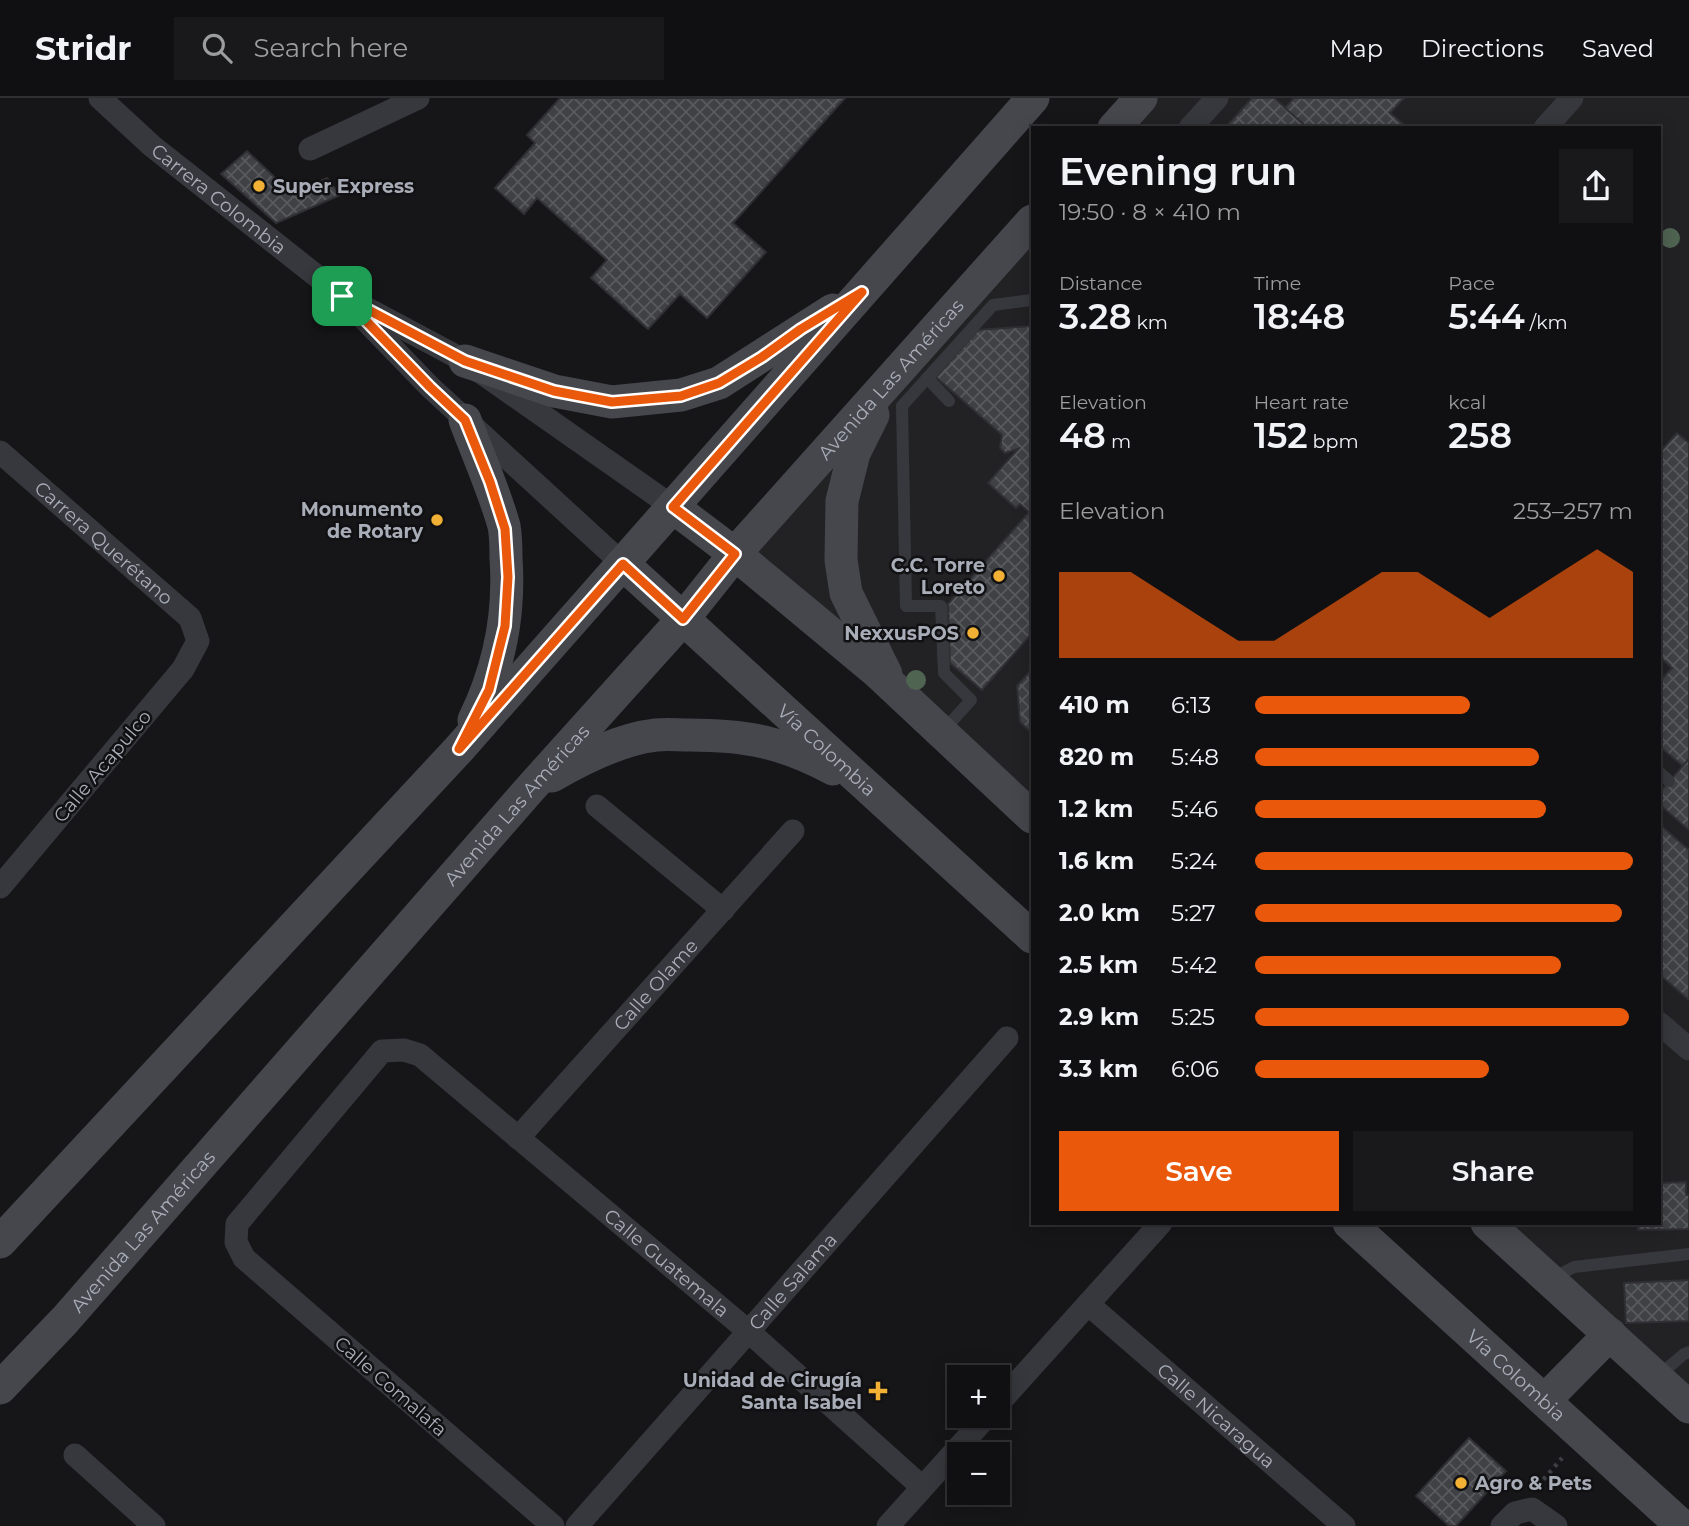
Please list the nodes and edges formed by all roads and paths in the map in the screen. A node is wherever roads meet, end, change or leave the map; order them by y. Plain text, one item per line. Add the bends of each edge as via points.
1 (100, 98) edge
2 (418, 98) edge
3 (1033, 98) edge
4 (1140, 98) edge
5 (1217, 98) edge
6 (1572, 98) edge
7 (1012, 111) edge
8 (1116, 126) edge
9 (1192, 126) edge
10 (1547, 126) edge
11 (310, 149) dead end
12 (1031, 222) edge
13 (862, 292) junction
14 (342, 296) junction
15 (1031, 300) edge
16 (465, 361) junction
17 (914, 373) junction
18 (949, 401) dead end
19 (465, 420) junction
20 (0, 452) edge
21 (673, 507) junction
22 (735, 554) junction
23 (623, 564) junction
24 (683, 619) junction
25 (198, 640) joint
26 (894, 689) junction
27 (941, 733) junction
28 (459, 749) junction
29 (868, 788) junction
30 (529, 790) junction
31 (597, 806) dead end
32 (1031, 816) edge
33 (793, 831) dead end
34 (5, 872) edge
35 (723, 910) junction
36 (1031, 936) edge
37 (1661, 1025) edge
38 (1007, 1038) dead end
39 (1689, 1049) edge
40 (518, 1138) junction
41 (1159, 1225) edge
42 (1351, 1225) edge
43 (1489, 1225) edge
44 (0, 1241) edge
45 (236, 1242) joint
46 (1689, 1254) edge
47 (1547, 1280) junction
48 (1088, 1304) junction
49 (748, 1331) junction
50 (1609, 1335) junction
51 (1689, 1352) edge
52 (1657, 1377) junction
53 (0, 1388) edge
54 (1010, 1391) edge
55 (1545, 1400) junction
56 (1689, 1407) edge
57 (976, 1428) edge
58 (1583, 1434) junction
59 (75, 1455) dead end
60 (922, 1487) junction
61 (1508, 1519) edge
62 (154, 1526) edge
63 (553, 1526) edge
64 (577, 1526) edge
65 (888, 1526) edge
66 (1344, 1526) edge
67 (1556, 1526) edge
68 (1682, 1526) edge

1 - 14 street, Carrera Colombia via 152,146
2 - 11 street
3 - 7 main road
4 - 8 main road
5 - 9 street
6 - 10 street
7 - 13 main road
12 - 17 main road, Avenida Las Américas
13 - 16 main road via 719,383 681,396 612,402 554,391
13 - 21 main road
14 - 16 street, Carrera Colombia
14 - 19 street, Carrera Colombia
15 - 17 lane via 993,305
16 - 21 street, Carrera Colombia
17 - 18 lane
17 - 22 main road, Avenida Las Américas
17 - 26 main road via 863,434 842,501 841,560 846,593
17 - 27 lane via 902,406 906,606 941,606 944,673 971,701
19 - 23 street, Carrera Colombia
19 - 28 main road via 505,529 508,577 505,626 489,690
20 - 25 street, Carrera Querétano via 190,618
21 - 22 main road
21 - 23 main road
22 - 24 main road, Avenida Las Américas
22 - 26 main road
23 - 24 main road, Vía Colombia
23 - 28 main road
24 - 29 main road, Vía Colombia
24 - 30 main road, Avenida Las Américas
25 - 34 street, Calle Acapulco via 183,669
26 - 27 main road
27 - 32 main road
28 - 44 main road
29 - 30 main road via 803,753 762,740 656,735 580,760
29 - 36 main road, Vía Colombia
30 - 53 main road, Avenida Las Américas via 65,1321
31 - 35 street
33 - 35 street, Calle Olame
35 - 40 street, Calle Olame
37 - 39 street
38 - 49 street, Calle Salama
40 - 45 street, Calle Guatemala via 420,1055 382,1051 237,1224
40 - 49 street, Calle Guatemala
41 - 48 street
42 - 55 main road, Vía Colombia
43 - 47 main road
45 - 63 street, Calle Comalafa via 244,1258
46 - 47 lane via 1574,1267
47 - 50 main road
48 - 54 street
48 - 66 street, Calle Nicaragua
49 - 60 street, Calle Guatemala
49 - 64 street, Calle Salama
50 - 52 main road
50 - 55 main road
51 - 52 lane
52 - 56 main road
55 - 58 main road, Vía Colombia
57 - 60 street
58 - 61 path
58 - 68 main road, Vía Colombia
59 - 62 street
60 - 65 street
61 - 67 street via 1532,1509

